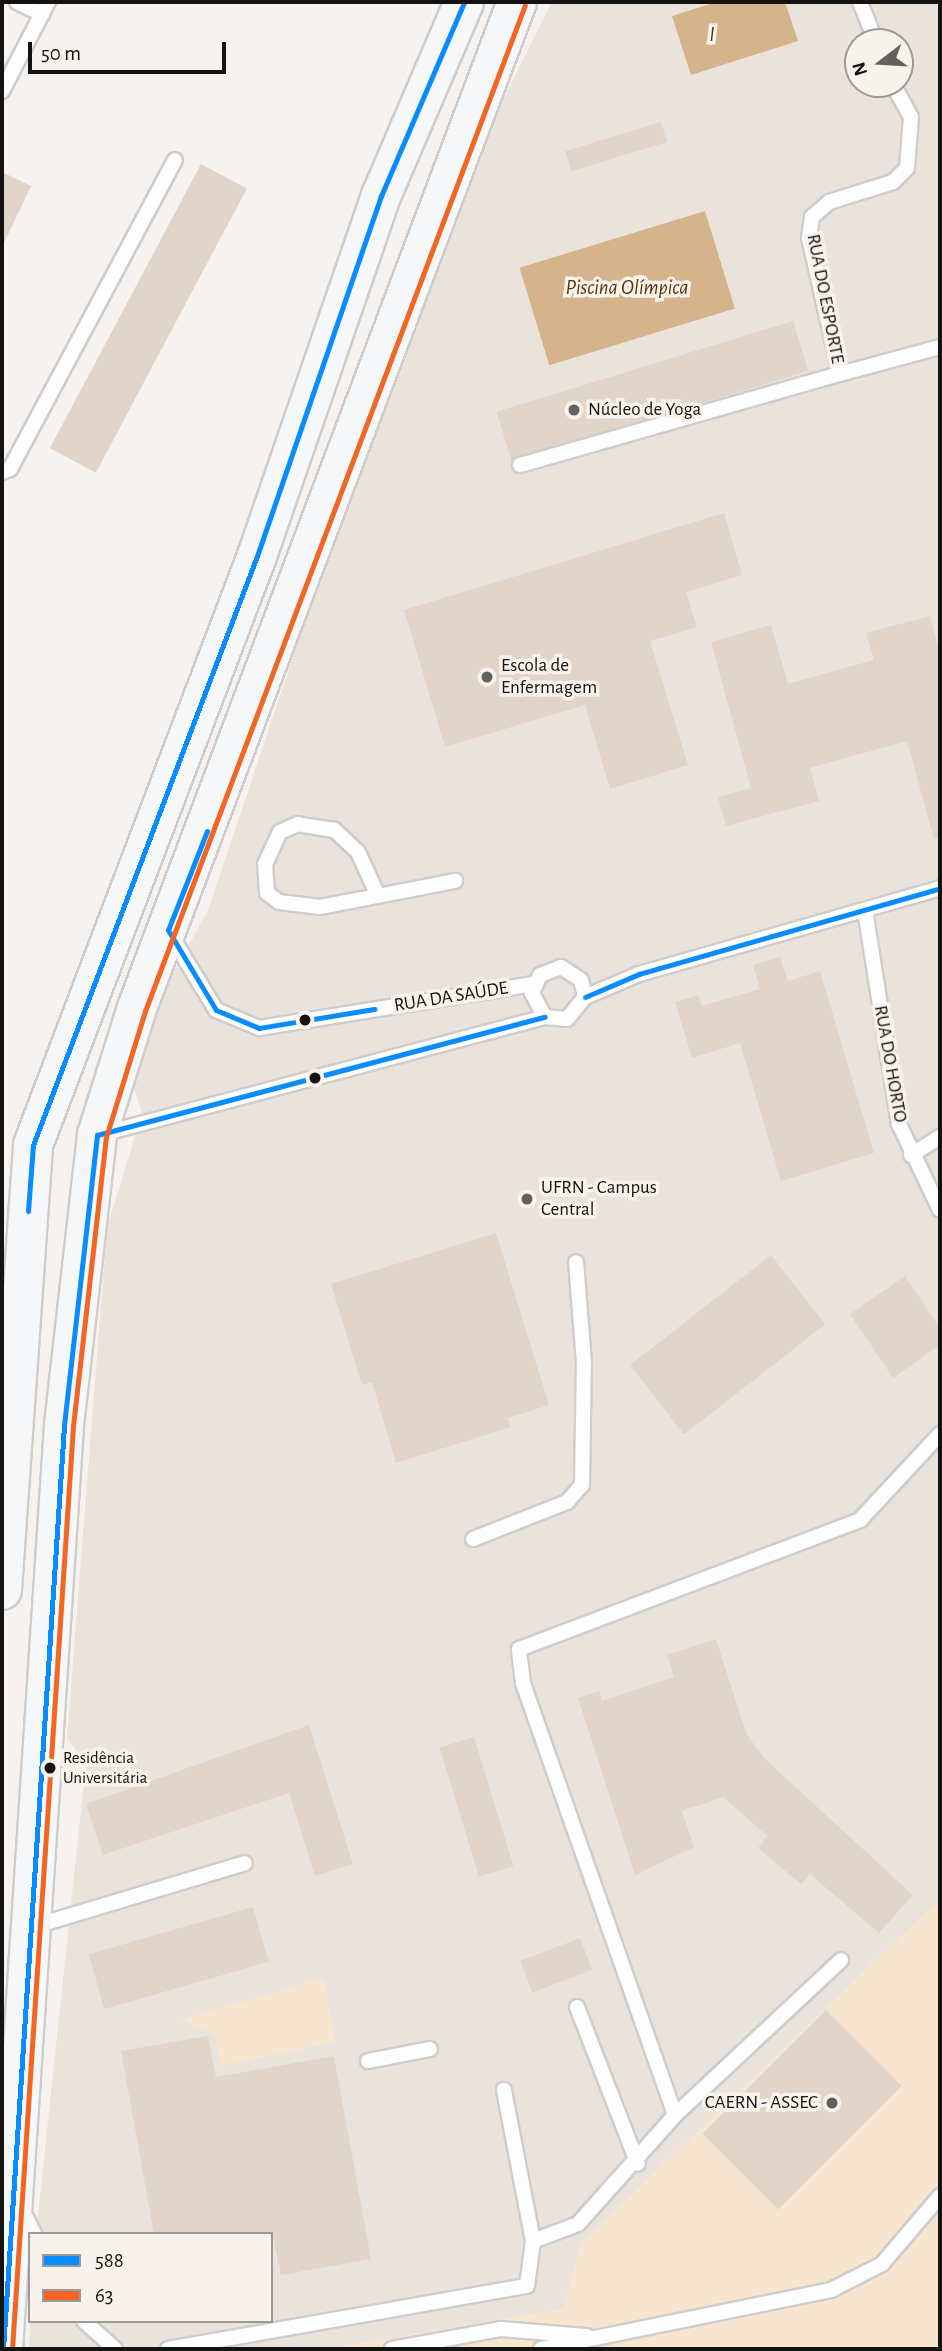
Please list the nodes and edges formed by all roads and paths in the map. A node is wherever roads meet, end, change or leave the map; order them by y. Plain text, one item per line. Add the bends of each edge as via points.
1 (17, 2) edge
2 (464, 2) edge
3 (517, 2) edge
4 (860, 2) edge
5 (45, 8) edge
6 (870, 28) edge
7 (2, 91) edge
8 (901, 98) edge
9 (175, 160) dead end
10 (940, 347) edge
11 (840, 374) junction
12 (520, 465) dead end
13 (2, 472) edge
14 (455, 881) dead end
15 (940, 888) edge
16 (377, 896) junction
17 (866, 910) junction
18 (168, 930) junction
19 (534, 984) junction
20 (585, 997) junction
21 (545, 1017) junction
22 (97, 1135) junction
23 (940, 1137) edge
24 (17, 1144) edge
25 (911, 1155) junction
26 (940, 1210) edge
27 (576, 1262) dead end
28 (940, 1434) edge
29 (473, 1539) dead end
30 (2, 1590) edge
31 (245, 1863) dead end
32 (31, 1927) junction
33 (841, 1960) dead end
34 (577, 2007) dead end
35 (430, 2049) dead end
36 (368, 2061) dead end
37 (504, 2090) dead end
38 (675, 2115) junction
39 (638, 2164) junction
40 (940, 2196) edge
41 (16, 2199) junction
42 (33, 2232) edge
43 (533, 2241) junction
44 (86, 2323) edge
45 (13, 2327) edge
46 (557, 2342) edge
47 (115, 2349) edge
48 (168, 2349) edge
49 (392, 2349) edge
50 (541, 2349) edge

1 - 5 lane
2 - 24 main road via 381,196 257,555
3 - 18 main road via 415,260
4 - 6 lane
5 - 7 lane
8 - 11 lane, RUA DO ESPORTE via 911,117 907,168 893,182 829,202 812,217 809,238
9 - 13 lane via 10,469
10 - 11 lane
11 - 12 lane, RUA DO ESPORTE
14 - 16 lane
15 - 17 lane, RUA DA SAÚDE
16 - 16 lane via 320,907 279,902 267,893 265,864 280,832 298,824 334,830 358,852
17 - 20 lane, RUA DA SAÚDE via 639,974
17 - 25 lane, RUA DO HORTO via 894,1100
18 - 19 lane, RUA DA SAÚDE via 216,1010 259,1028
18 - 22 main road
19 - 20 lane, RUA DA SAÚDE via 561,967 581,981
19 - 21 lane, RUA DA SAÚDE via 534,1002
20 - 21 lane, RUA DA SAÚDE via 567,1019
21 - 22 lane, RUA DA SAÚDE
22 - 32 main road via 64,1425
23 - 25 lane
24 - 30 main road
25 - 26 lane, RUA DO HORTO
27 - 29 lane via 584,1363 582,1485 567,1502
28 - 38 lane via 860,1520 519,1648 523,1683
31 - 32 lane
32 - 41 main road
33 - 38 lane
34 - 39 lane
35 - 36 lane
37 - 43 lane
38 - 39 lane
39 - 43 lane via 578,2224
40 - 46 lane via 882,2264 831,2290
41 - 42 lane
41 - 45 main road
43 - 48 lane via 527,2286
44 - 47 lane
46 - 49 lane via 501,2329
46 - 50 lane

